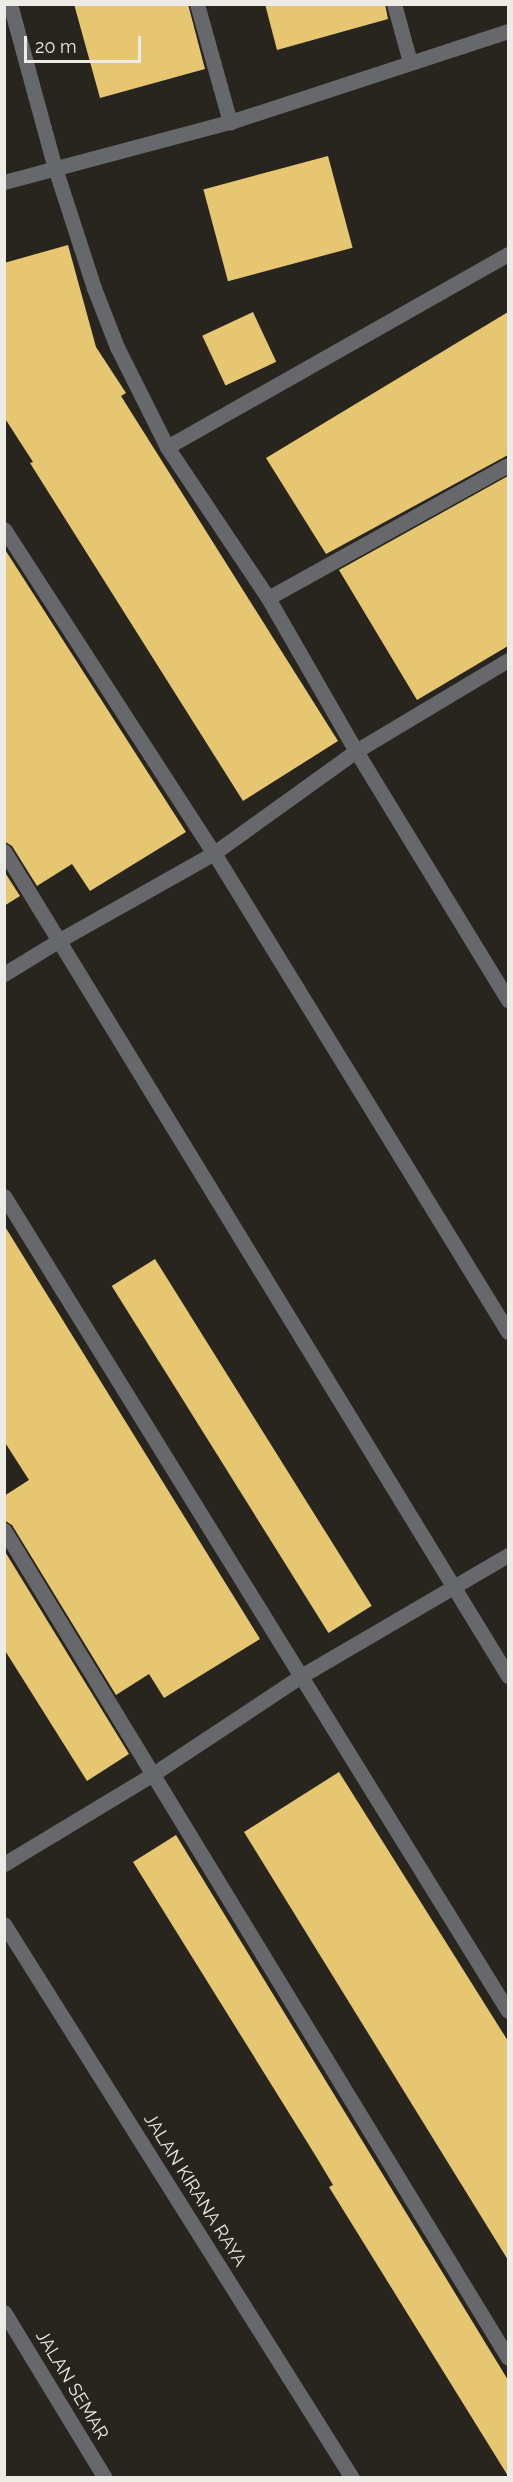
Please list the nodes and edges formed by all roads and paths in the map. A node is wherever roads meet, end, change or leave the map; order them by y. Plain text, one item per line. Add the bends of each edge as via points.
1 (10, 4) edge
2 (197, 4) edge
3 (394, 4) edge
4 (508, 31) edge
5 (410, 62) junction
6 (230, 122) junction
7 (55, 168) junction
8 (4, 182) edge
9 (508, 254) edge
10 (167, 447) junction
11 (508, 465) edge
12 (4, 529) edge
13 (268, 598) junction
14 (508, 660) edge
15 (356, 752) junction
16 (4, 851) edge
17 (214, 853) junction
18 (58, 941) junction
19 (4, 974) edge
20 (508, 1000) edge
21 (4, 1196) edge
22 (508, 1332) edge
23 (4, 1530) edge
24 (508, 1555) edge
25 (455, 1586) junction
26 (301, 1676) junction
27 (508, 1676) edge
28 (153, 1774) junction
29 (4, 1864) edge
30 (4, 1924) edge
31 (508, 2011) edge
32 (4, 2312) edge
33 (508, 2358) edge
34 (105, 2478) edge
35 (352, 2478) edge

1 - 7 street
2 - 6 street
3 - 5 street
4 - 5 street
5 - 6 street
6 - 7 street
7 - 8 street
7 - 10 street via 117,346
9 - 10 street
10 - 13 street
11 - 13 street
12 - 17 street
13 - 15 street
14 - 15 street
15 - 17 street
15 - 20 street
16 - 18 street
17 - 18 street
17 - 22 street
18 - 19 street
18 - 25 street
21 - 26 street
23 - 28 street
24 - 25 street
25 - 26 street
25 - 27 street
26 - 28 street
26 - 31 street
28 - 29 street
28 - 33 street
30 - 35 street, JALAN KIRANA RAYA
32 - 34 street, JALAN SEMAR

